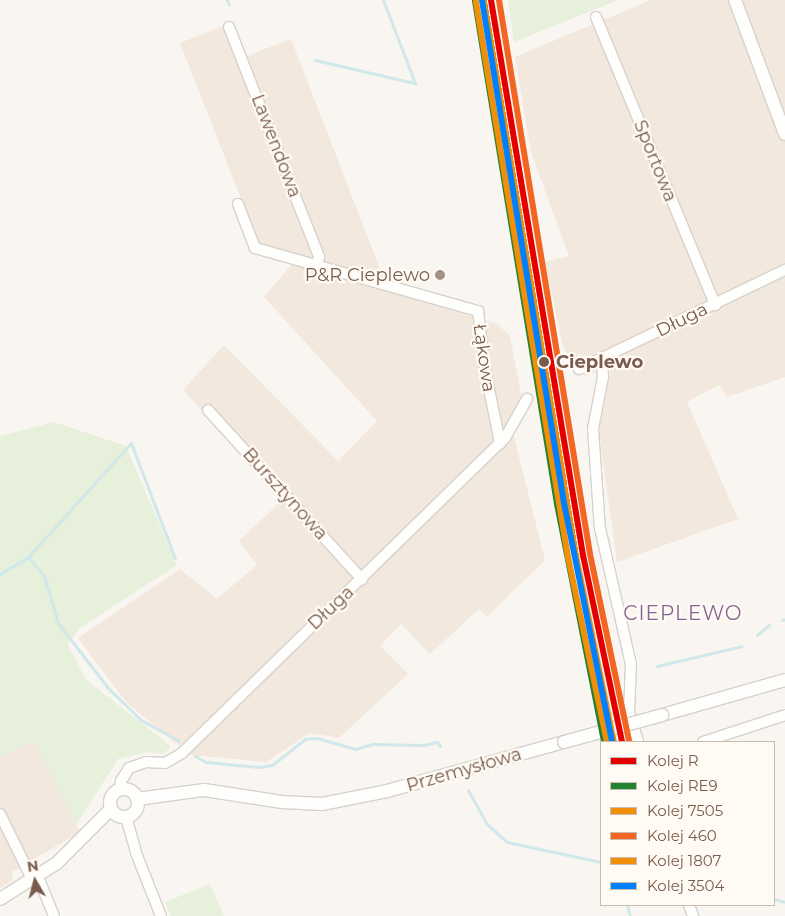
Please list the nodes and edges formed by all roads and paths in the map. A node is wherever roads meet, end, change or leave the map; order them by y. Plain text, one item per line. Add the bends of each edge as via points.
1 (735, 0) edge
2 (596, 17) dead end
3 (229, 27) dead end
4 (785, 134) edge
5 (238, 204) dead end
6 (317, 266) junction
7 (785, 270) edge
8 (715, 305) junction
9 (602, 359) junction
10 (579, 370) dead end
11 (527, 398) dead end
12 (208, 410) dead end
13 (500, 443) junction
14 (362, 579) junction
15 (785, 680) edge
16 (785, 715) edge
17 (638, 741) edge
18 (706, 741) edge
19 (120, 789) junction
20 (137, 799) junction
21 (112, 809) junction
22 (0, 814) edge
23 (126, 817) junction
24 (35, 879) junction
25 (0, 899) edge
26 (54, 916) edge
27 (162, 916) edge

1 - 4 street
2 - 8 street, Sportowa
3 - 6 street, Lawendowa via 319,257
5 - 6 street, Łąkowa via 255,248
6 - 13 street, Łąkowa via 478,311 485,369
7 - 8 street, Długa
8 - 9 street, Długa
9 - 10 street, Długa
9 - 17 street via 604,377 593,429 600,528 631,664 629,712
11 - 13 street, Długa via 512,431
12 - 14 street, Bursztynowa
13 - 14 street, Długa
14 - 19 street, Długa via 182,752 165,763 146,762 129,768 120,780
15 - 20 street, Przemysłowa, bridge via 387,791 322,804 282,802 204,790
16 - 18 street
19 - 20 street via 131,790
19 - 21 street, Długa via 110,799
20 - 23 street via 136,810
21 - 23 street
21 - 24 street, Długa via 74,848
22 - 24 street
23 - 27 street via 136,853
24 - 25 street, Długa
24 - 26 street

